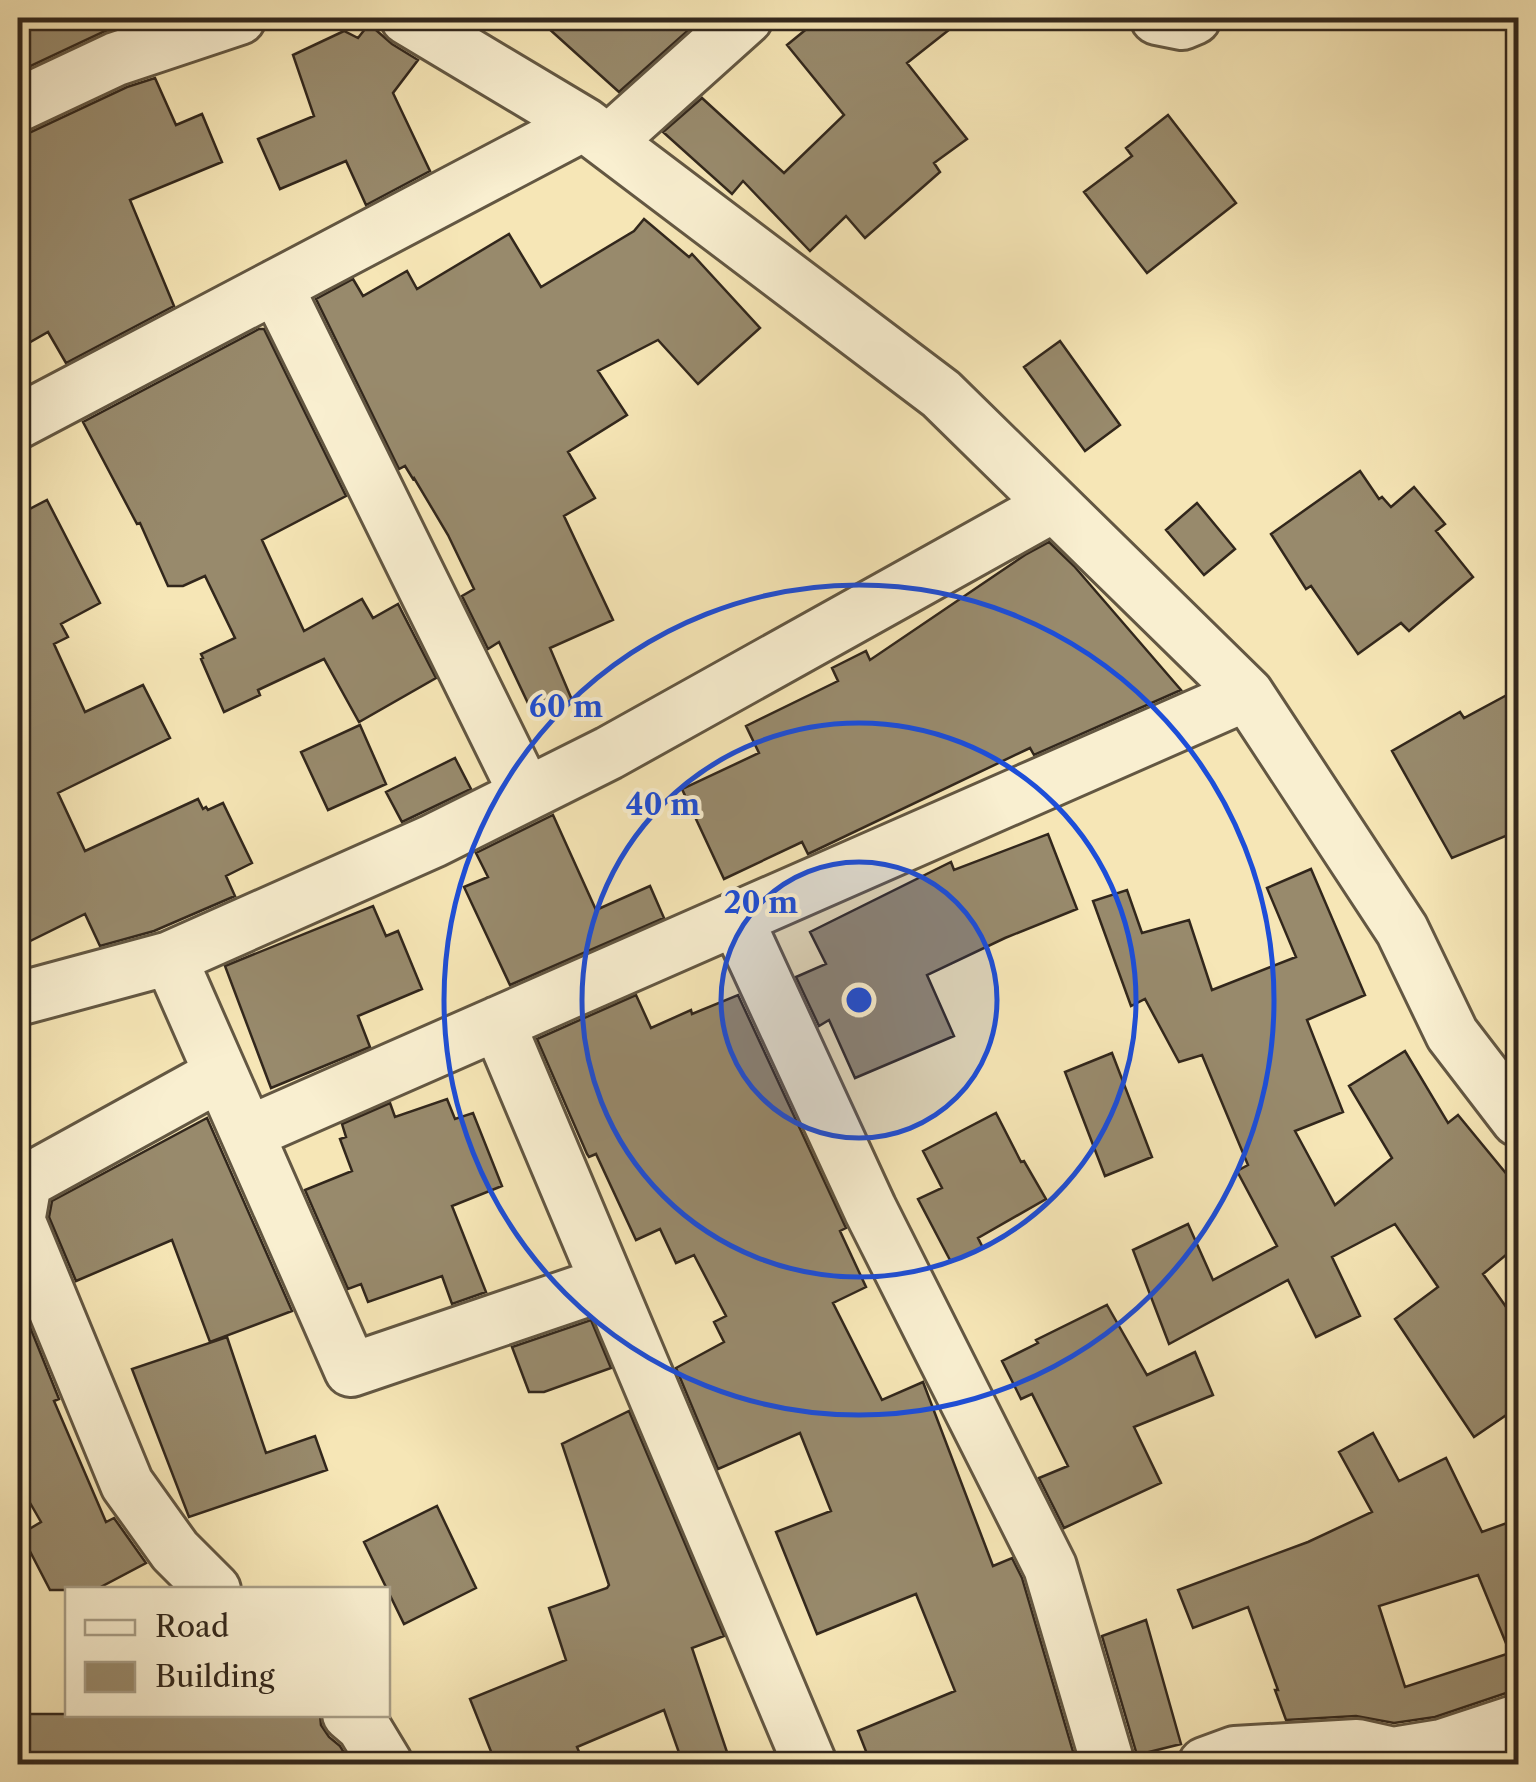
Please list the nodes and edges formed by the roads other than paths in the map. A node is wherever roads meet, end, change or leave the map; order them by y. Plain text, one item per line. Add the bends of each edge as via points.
1 (239, 18) edge
2 (407, 18) edge
3 (746, 18) edge
4 (1157, 18) edge
5 (1194, 18) edge
6 (18, 105) edge
7 (596, 133) junction
8 (276, 286) junction
9 (18, 422) edge
10 (1054, 505) junction
11 (1247, 694) junction
12 (526, 794) junction
13 (736, 918) junction
14 (170, 958) junction
15 (18, 998) edge
16 (498, 1023) junction
17 (221, 1074) junction
18 (1518, 1120) edge
19 (248, 1133) junction
20 (18, 1222) edge
21 (607, 1282) junction
22 (211, 1587) edge
23 (352, 1717) edge
24 (1518, 1720) edge
25 (386, 1764) edge
26 (810, 1764) edge
27 (1108, 1764) edge
28 (1205, 1764) edge

1 - 6 street via 116,59
2 - 7 street
3 - 7 street
4 - 5 street
7 - 8 street
7 - 10 street via 941,394
8 - 9 street
8 - 12 street
10 - 11 street
10 - 12 street
11 - 13 street
11 - 18 street via 1402,930 1452,1034
12 - 14 street
13 - 16 street
13 - 27 street via 870,1209 1050,1567
14 - 15 street
14 - 17 street
16 - 19 street
16 - 21 street
17 - 19 street
17 - 20 street via 25,1182
19 - 21 street via 352,1370
20 - 22 street via 127,1484 175,1551
21 - 26 street
23 - 25 street
24 - 28 street via 1442,1746 1393,1754 1357,1746 1305,1748 1235,1752

